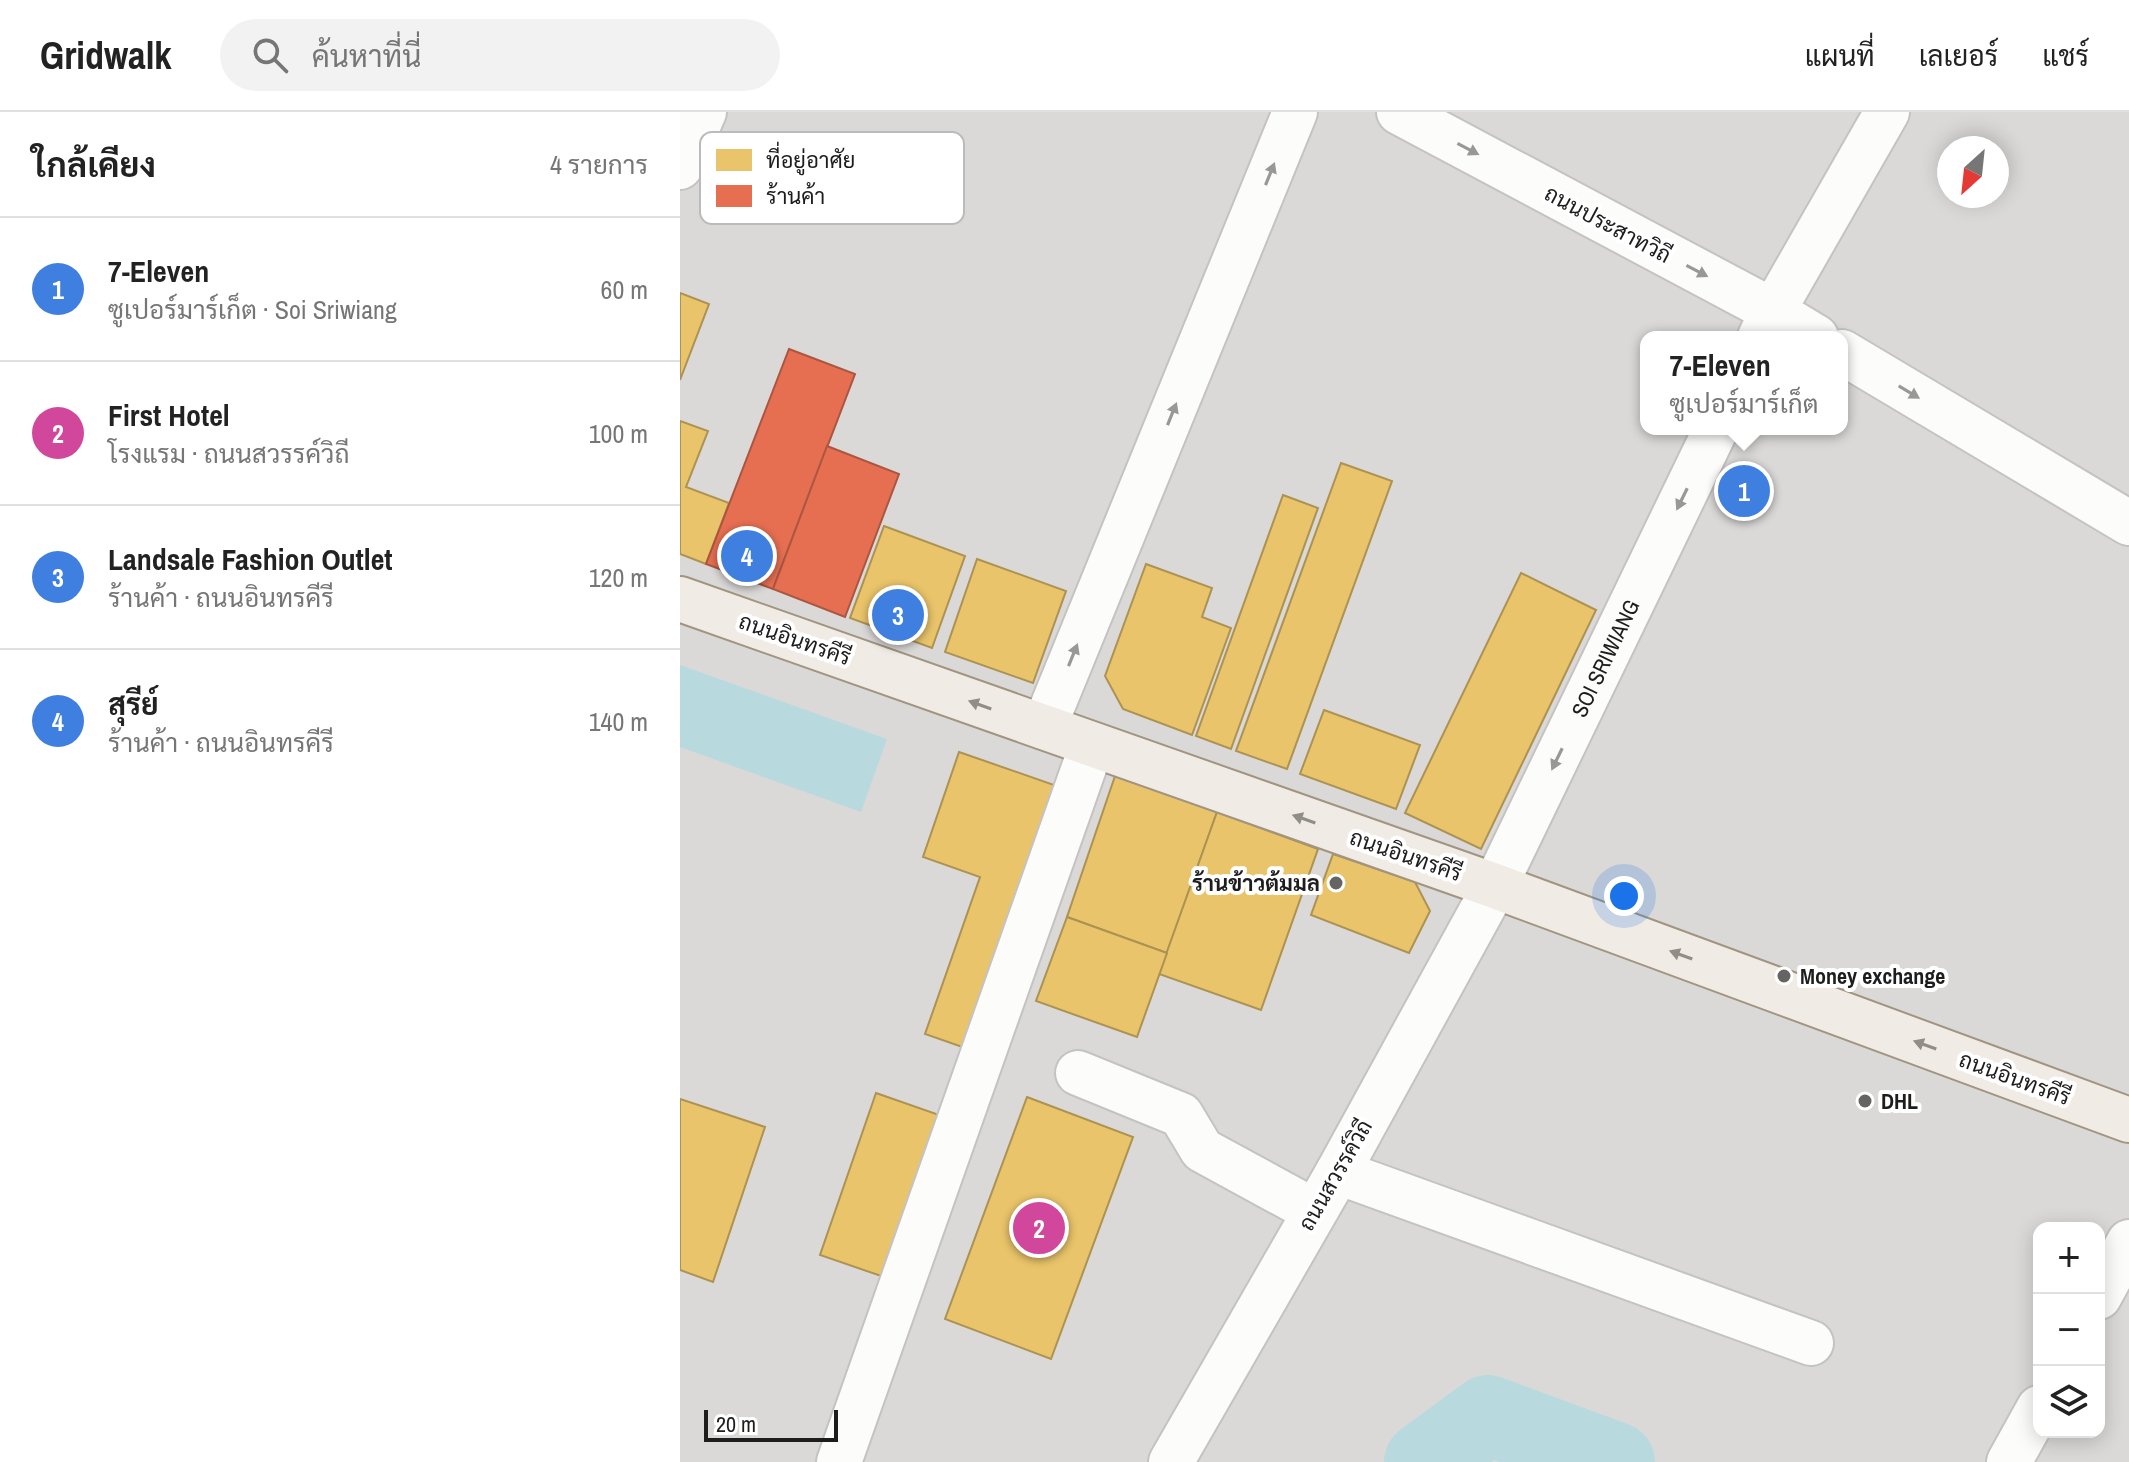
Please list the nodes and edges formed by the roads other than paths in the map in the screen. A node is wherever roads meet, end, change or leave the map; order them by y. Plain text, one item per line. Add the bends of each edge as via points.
1 (704, 112) edge
2 (1295, 112) edge
3 (1399, 112) edge
4 (1887, 112) edge
5 (680, 167) edge
6 (1766, 324) edge
7 (1793, 331) edge
8 (1848, 356) edge
9 (1713, 435) edge
10 (2129, 523) edge
11 (680, 599) edge
12 (1044, 727) junction
13 (1092, 745) junction
14 (1495, 886) junction
15 (1078, 1073) dead end
16 (2129, 1120) edge
17 (1338, 1172) junction
18 (1314, 1211) junction
19 (1811, 1343) dead end
20 (2033, 1419) edge
21 (839, 1462) edge
22 (1171, 1462) edge
23 (2009, 1462) edge

1 - 5 street
12 -> 2 street
3 -> 6 street, ถนนประสาทวิถี
4 - 6 street
6 - 7 street, ถนนประสาทวิถี
8 -> 10 street
9 -> 14 street, SOI SRIWIANG
12 -> 11 main road, ถนนอินทรคีรี
12 - 13 main road, ถนนอินทรคีรี
14 -> 13 main road, ถนนอินทรคีรี
13 - 21 street
16 -> 14 main road, ถนนอินทรคีรี
14 - 17 street, ถนนสวรรค์วิถี
15 - 18 street via 1181,1115 1202,1150
17 - 18 street, ถนนสวรรค์วิถี
17 - 19 street
18 - 22 street, ถนนสวรรค์วิถี
20 - 23 street

